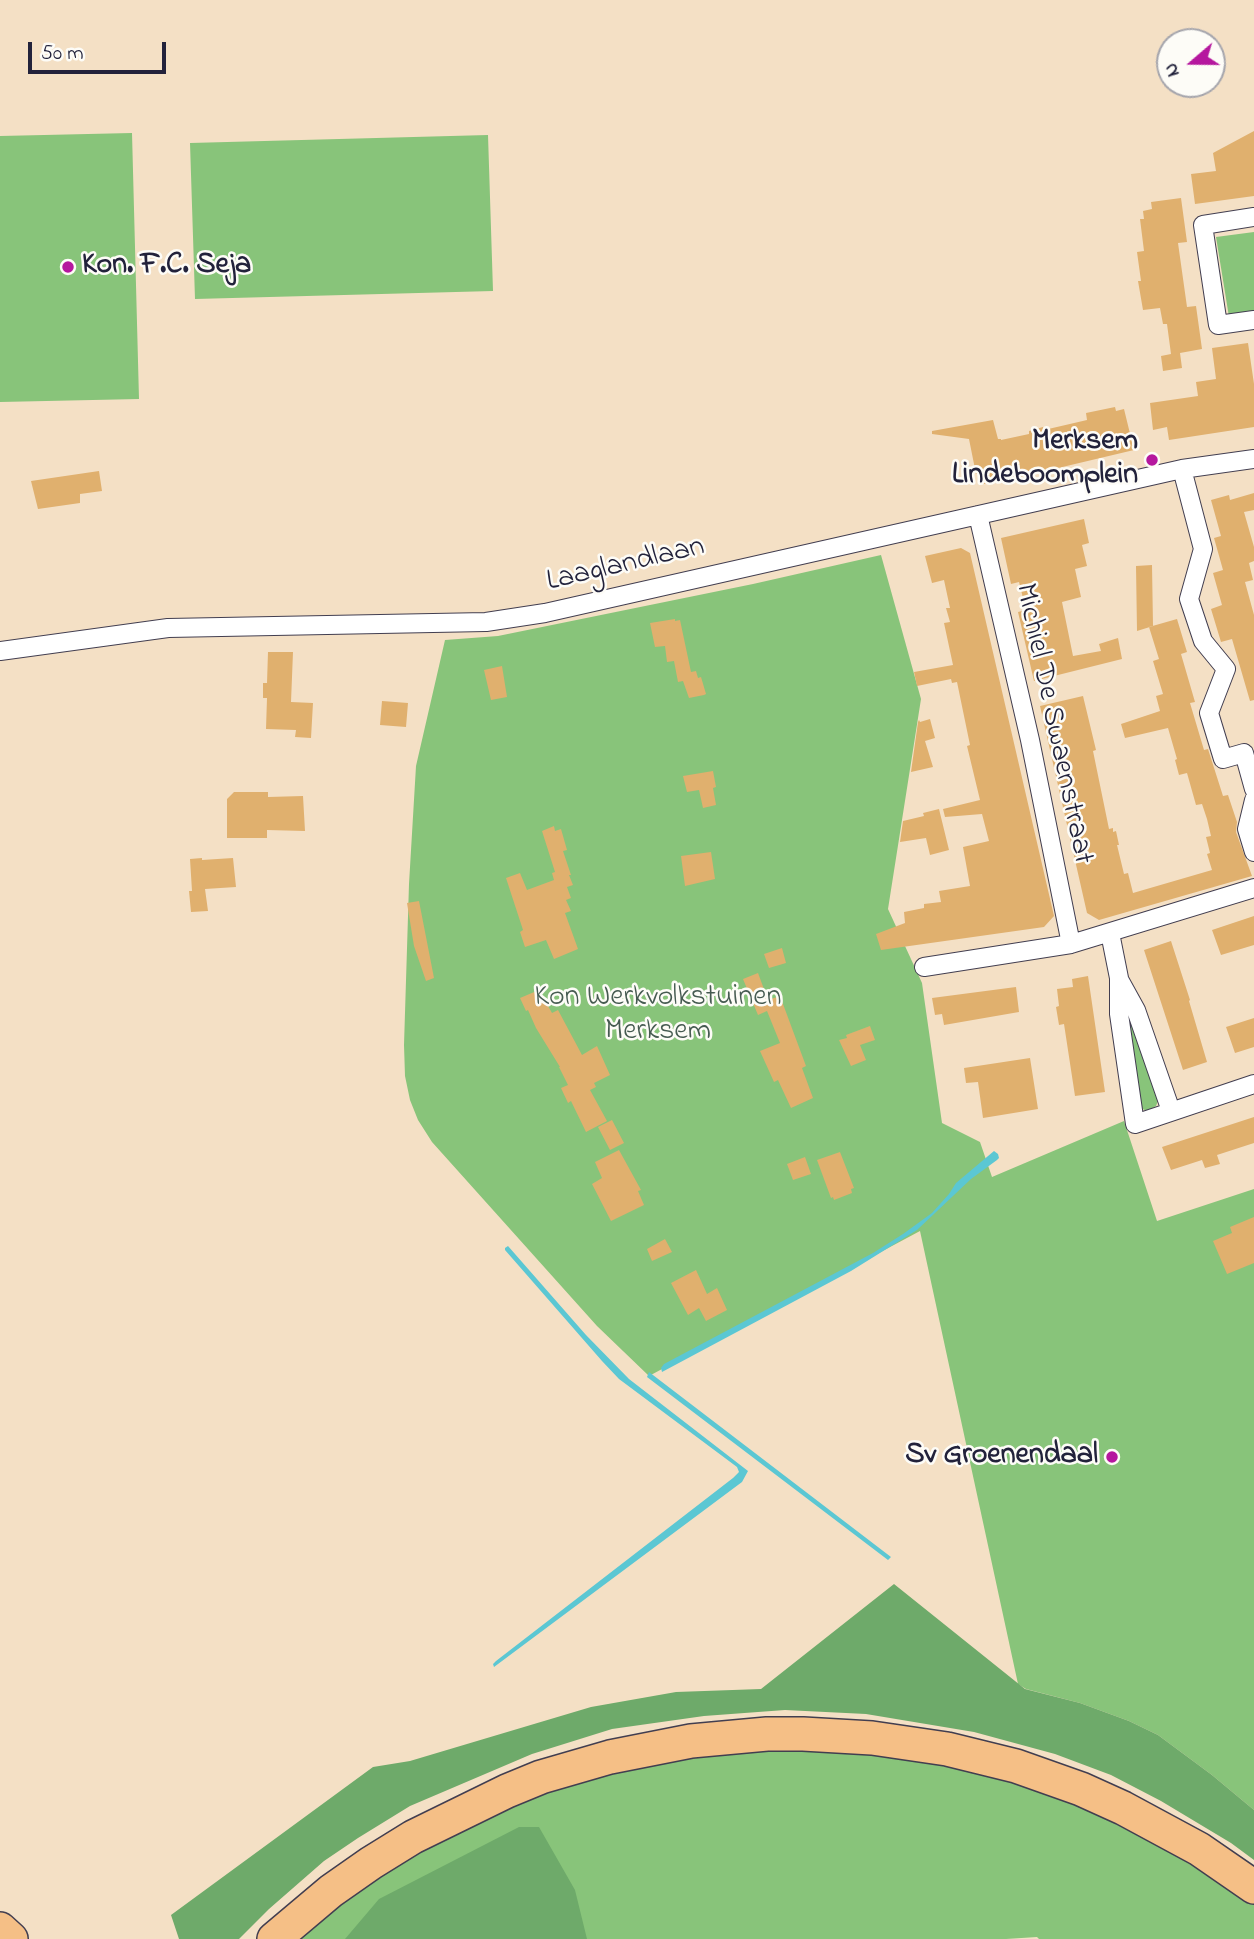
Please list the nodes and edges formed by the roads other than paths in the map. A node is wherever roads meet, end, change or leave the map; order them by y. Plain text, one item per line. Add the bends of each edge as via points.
1 (1254, 217) edge
2 (1254, 320) edge
3 (1254, 459) edge
4 (1182, 469) junction
5 (978, 515) junction
6 (0, 651) edge
7 (1254, 789) edge
8 (1254, 800) edge
9 (1254, 852) edge
10 (1254, 888) edge
11 (1110, 933) junction
12 (1071, 944) junction
13 (924, 967) dead end
14 (1119, 978) junction
15 (1254, 1084) edge
16 (1171, 1111) junction
17 (1254, 1886) edge
18 (0, 1929) edge
19 (11, 1939) edge
20 (274, 1939) edge

1 - 2 street via 1203,225 1218,325
3 - 4 street, Laaglandlaan
4 - 5 street, Laaglandlaan
4 - 7 street via 1203,549 1189,598 1203,642 1226,669 1209,713 1223,759 1244,753
5 - 6 street, Laaglandlaan via 545,613 486,622 168,628
5 - 12 street, Michiel De Swaenstraat
8 - 9 street via 1247,829
10 - 11 street
11 - 12 street
11 - 14 street
12 - 13 street
14 - 16 street via 1136,1010
14 - 16 street via 1119,1014 1135,1124
15 - 16 street
17 - 20 highway via 1124,1808 1016,1766 947,1749 872,1738 756,1735 610,1756 507,1791 413,1837 372,1863
18 - 19 highway

